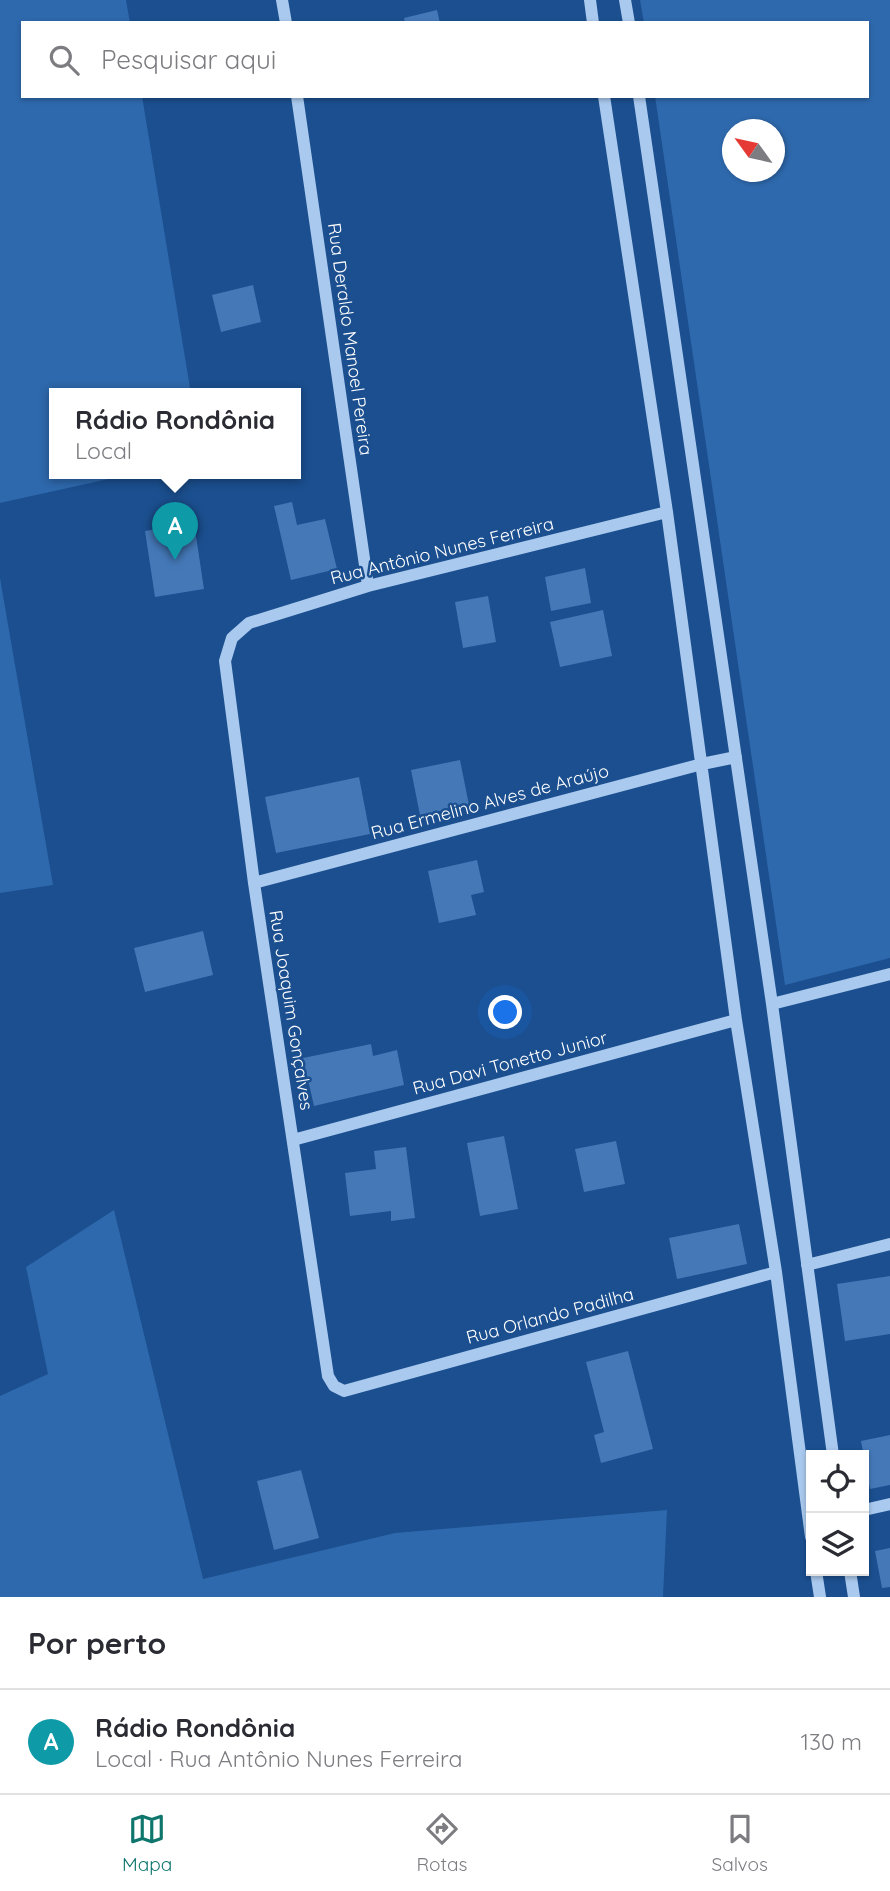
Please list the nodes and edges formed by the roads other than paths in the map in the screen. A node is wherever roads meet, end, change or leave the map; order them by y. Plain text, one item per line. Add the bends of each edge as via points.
1 (282, 0) edge
2 (590, 0) edge
3 (625, 0) edge
4 (286, 21) edge
5 (593, 21) edge
6 (629, 21) edge
7 (296, 98) edge
8 (604, 98) edge
9 (639, 98) edge
10 (667, 512) junction
11 (368, 586) junction
12 (232, 638) joint
13 (736, 757) junction
14 (702, 764) junction
15 (254, 883) junction
16 (890, 974) edge
17 (772, 1004) junction
18 (736, 1020) junction
19 (293, 1140) junction
20 (890, 1244) edge
21 (807, 1265) junction
22 (776, 1272) junction
23 (334, 1387) joint
24 (832, 1450) edge
25 (890, 1504) edge
26 (869, 1509) edge
27 (809, 1513) edge
28 (817, 1576) edge
29 (851, 1576) edge
30 (820, 1597) edge
31 (854, 1597) edge

1 - 4 street
2 - 5 street
3 - 6 street
7 - 11 street, Rua Deraldo Manoel Pereira
8 - 10 street
9 - 13 street
10 - 11 street, Rua Antônio Nunes Ferreira
10 - 14 street
11 - 12 street, Rua Antônio Nunes Ferreira via 249,624
12 - 15 street, Rua Joaquim Gonçalves via 225,661
13 - 14 street, Rua Ermelino Alves de Araújo
13 - 17 street
14 - 15 street, Rua Ermelino Alves de Araújo
14 - 18 street
15 - 19 street, Rua Joaquim Gonçalves
16 - 17 street
17 - 21 street
18 - 19 street, Rua Davi Tonetto Junior
18 - 22 street
19 - 23 street, Rua Joaquim Gonçalves via 328,1376
20 - 21 street
21 - 24 street
22 - 23 street, Rua Orlando Padilha via 344,1391
22 - 27 street
25 - 26 street
28 - 30 street
29 - 31 street

